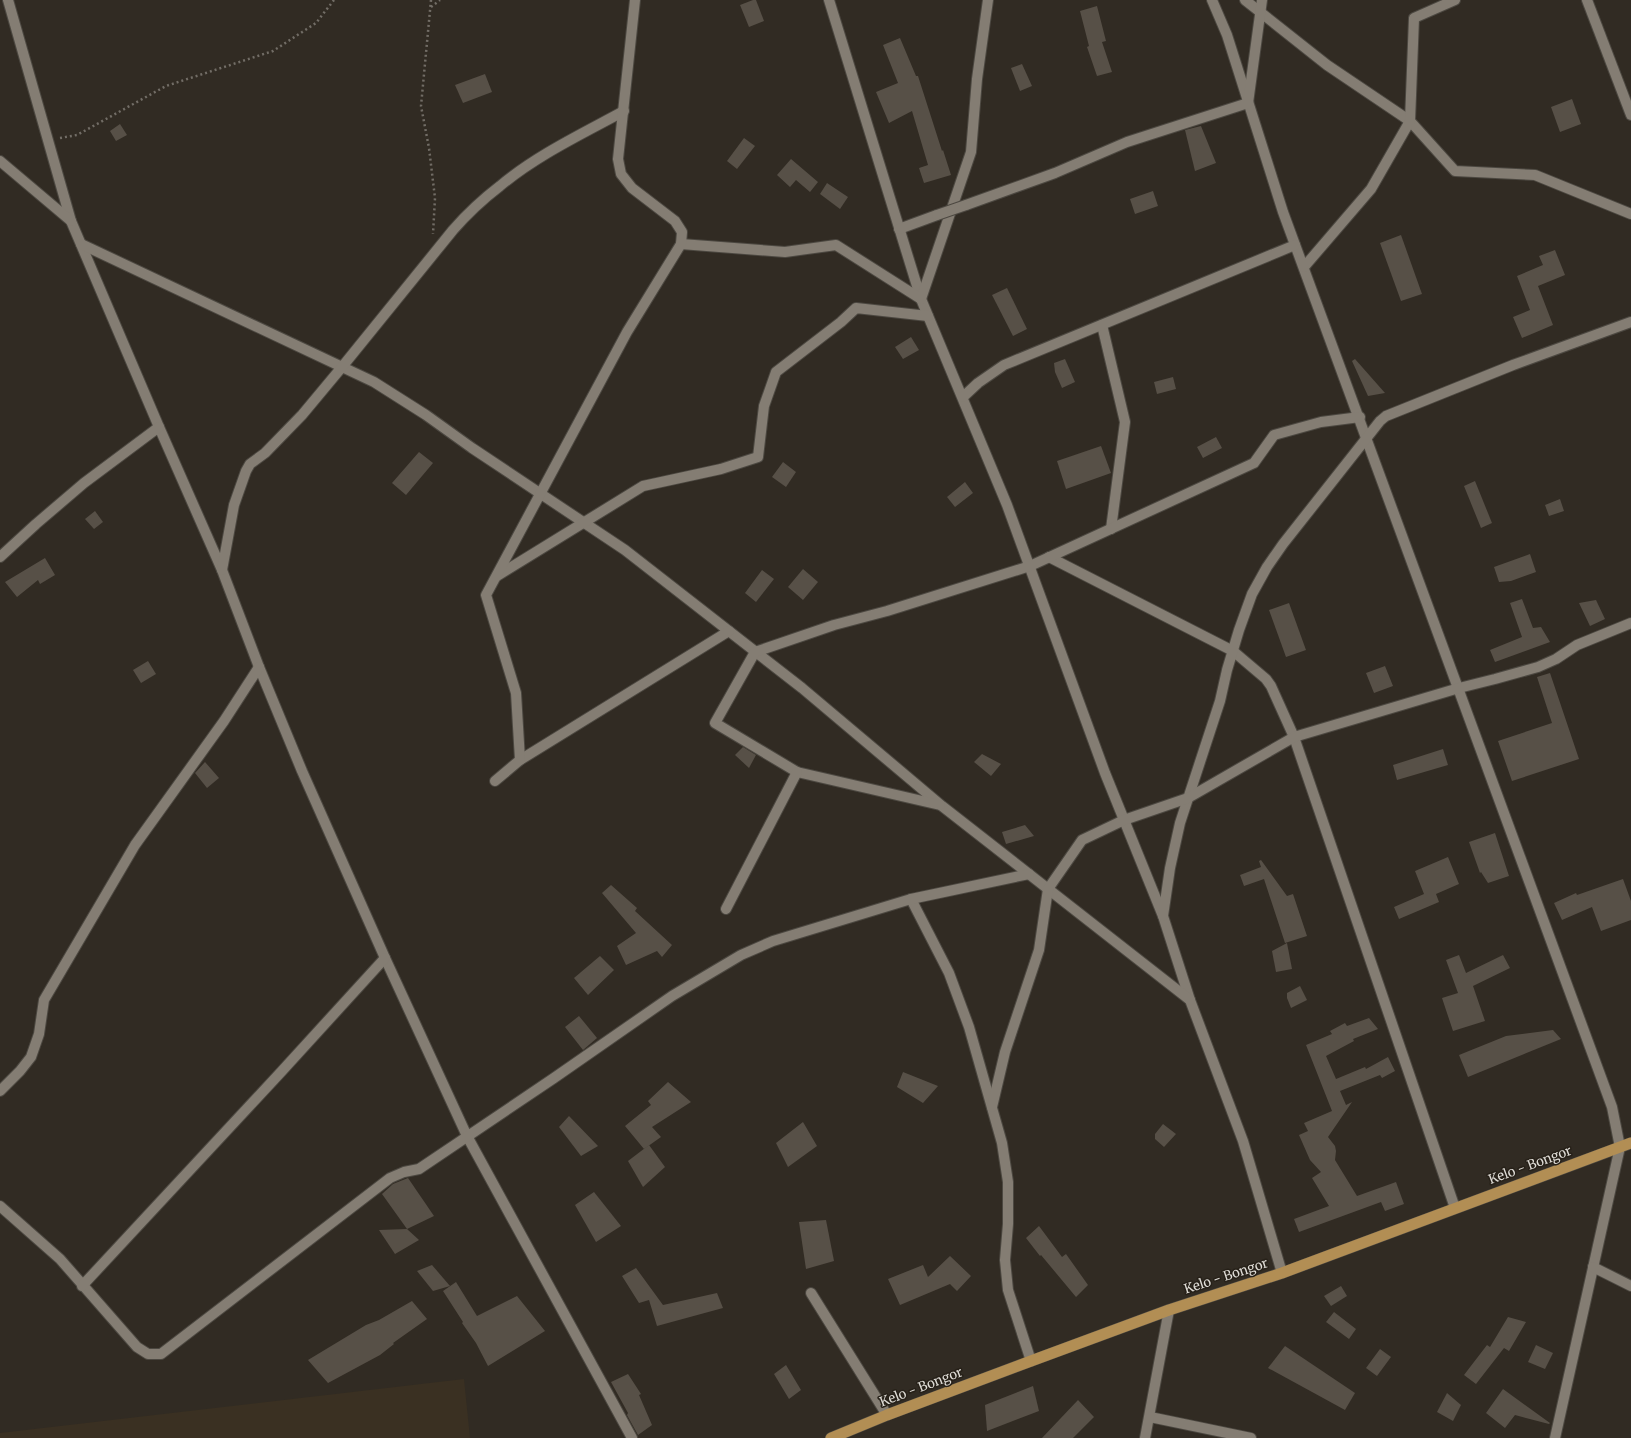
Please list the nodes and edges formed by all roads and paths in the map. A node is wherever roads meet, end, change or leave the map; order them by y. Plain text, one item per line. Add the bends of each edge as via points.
1 (8, 0) edge
2 (334, 0) edge
3 (431, 0) edge
4 (440, 0) edge
5 (635, 0) edge
6 (829, 0) edge
7 (988, 0) edge
8 (1212, 0) edge
9 (1245, 0) edge
10 (1262, 0) edge
11 (1455, 0) edge
12 (1587, 0) edge
13 (431, 7) junction
14 (1260, 11) junction
15 (1248, 103) junction
16 (624, 111) junction
17 (1631, 115) edge
18 (1410, 121) junction
19 (48, 140) junction
20 (0, 161) edge
21 (0, 173) edge
22 (15, 174) junction
23 (1631, 214) edge
24 (71, 221) junction
25 (899, 228) junction
26 (81, 244) junction
27 (681, 244) junction
28 (1295, 245) junction
29 (428, 261) junction
30 (1304, 267) junction
31 (921, 299) junction
32 (928, 316) junction
33 (1631, 322) edge
34 (1102, 325) junction
35 (342, 367) junction
36 (963, 397) junction
37 (1360, 417) junction
38 (159, 427) junction
39 (1368, 438) junction
40 (541, 494) junction
41 (584, 522) junction
42 (1111, 529) junction
43 (0, 557) edge
44 (1049, 557) junction
45 (1030, 566) junction
46 (222, 570) junction
47 (495, 577) junction
48 (1631, 623) edge
49 (729, 631) junction
50 (1233, 651) junction
51 (755, 652) junction
52 (259, 667) junction
53 (1459, 688) junction
54 (1294, 737) junction
55 (520, 760) junction
56 (796, 772) junction
57 (495, 781) dead end
58 (1188, 798) junction
59 (942, 806) junction
60 (1124, 820) junction
61 (1029, 874) junction
62 (1048, 889) junction
63 (911, 899) junction
64 (726, 909) dead end
65 (1163, 916) junction
66 (385, 958) junction
67 (1190, 1000) junction
68 (0, 1091) edge
69 (992, 1107) junction
70 (467, 1136) junction
71 (1631, 1143) edge
72 (1620, 1147) junction
73 (0, 1206) edge
74 (1455, 1208) junction
75 (1594, 1267) junction
76 (1282, 1273) junction
77 (82, 1286) junction
78 (1631, 1286) edge
79 (811, 1293) dead end
80 (1169, 1310) junction
81 (1031, 1361) junction
82 (887, 1415) junction
83 (1150, 1417) junction
84 (632, 1438) edge
85 (831, 1438) edge
86 (1145, 1438) edge
87 (1251, 1438) edge
88 (1555, 1438) edge

1 - 19 street
2 - 19 path via 316,23 273,51 166,86 77,135
3 - 13 path
4 - 13 path
5 - 16 street
6 - 25 street
7 - 31 street via 977,79 971,152
8 - 15 street
9 - 14 street
10 - 14 street
11 - 18 street via 1414,18
12 - 17 street
13 - 29 path via 421,106 435,198 434,233
14 - 15 street
14 - 18 street via 1327,65
15 - 25 street, bridge via 1127,142 1055,173
15 - 28 street
16 - 27 street via 618,159 622,174 632,188 675,221 682,232
16 - 29 street via 534,162 500,186 461,221
18 - 23 street via 1455,171 1535,176
18 - 30 street via 1371,189
19 - 24 street
20 - 22 street
21 - 22 street
22 - 24 street
24 - 26 street
25 - 31 street
26 - 35 street
26 - 38 street
27 - 31 street via 785,252 836,245
27 - 40 street via 627,332
28 - 30 street
28 - 34 street
29 - 35 street
30 - 37 street
31 - 32 street
32 - 36 street
32 - 41 street via 856,308 776,372 764,406 758,457 721,469 643,486
33 - 39 street via 1386,416
34 - 36 street via 1004,365
34 - 42 street via 1125,422
35 - 40 street via 374,382 426,415
35 - 46 street via 302,415 246,470 234,504
36 - 45 street
37 - 39 street
37 - 42 street via 1321,422 1274,436 1254,463
38 - 43 street via 84,483
38 - 46 street
39 - 50 street via 1267,567 1252,594
39 - 53 street
40 - 41 street
40 - 47 street
41 - 47 street
41 - 49 street via 625,550
42 - 44 street
44 - 45 street
44 - 50 street
45 - 51 street via 834,625
45 - 60 street
46 - 52 street
47 - 55 street via 486,595 516,693
48 - 53 street via 1578,645 1538,667
49 - 51 street
49 - 55 street
50 - 54 street via 1271,686
50 - 58 street via 1220,701
51 - 56 street via 716,723
51 - 59 street via 802,688
52 - 66 street
52 - 68 street via 224,721 135,845 44,1000 39,1034 31,1056
53 - 54 street
53 - 72 street via 1612,1106
54 - 58 street
54 - 74 street
55 - 57 street
56 - 59 street
56 - 64 street
58 - 60 street
58 - 65 street via 1170,868
59 - 61 street
60 - 62 street via 1082,840
60 - 65 street
61 - 62 street
61 - 63 street
62 - 67 street
62 - 69 street via 1039,950 1005,1052
63 - 69 street via 949,973 969,1027
63 - 70 street via 773,942 741,955 672,996
65 - 67 street
66 - 70 street
66 - 77 street
67 - 76 street via 1243,1141
69 - 81 street via 1002,1143 1008,1182 1008,1290
70 - 77 street via 419,1169 390,1178 161,1354 148,1354 137,1347
70 - 84 street
71 - 72 highway, Kelo - Bongor
72 - 74 highway, Kelo - Bongor
72 - 75 street
73 - 77 street via 60,1259
74 - 76 highway, Kelo - Bongor
75 - 78 street
75 - 88 street
76 - 80 highway, Kelo - Bongor
79 - 82 street
80 - 81 highway, Kelo - Bongor
80 - 83 street
81 - 82 highway, Kelo - Bongor
82 - 85 highway, Kelo - Bongor
83 - 86 street
83 - 87 street

